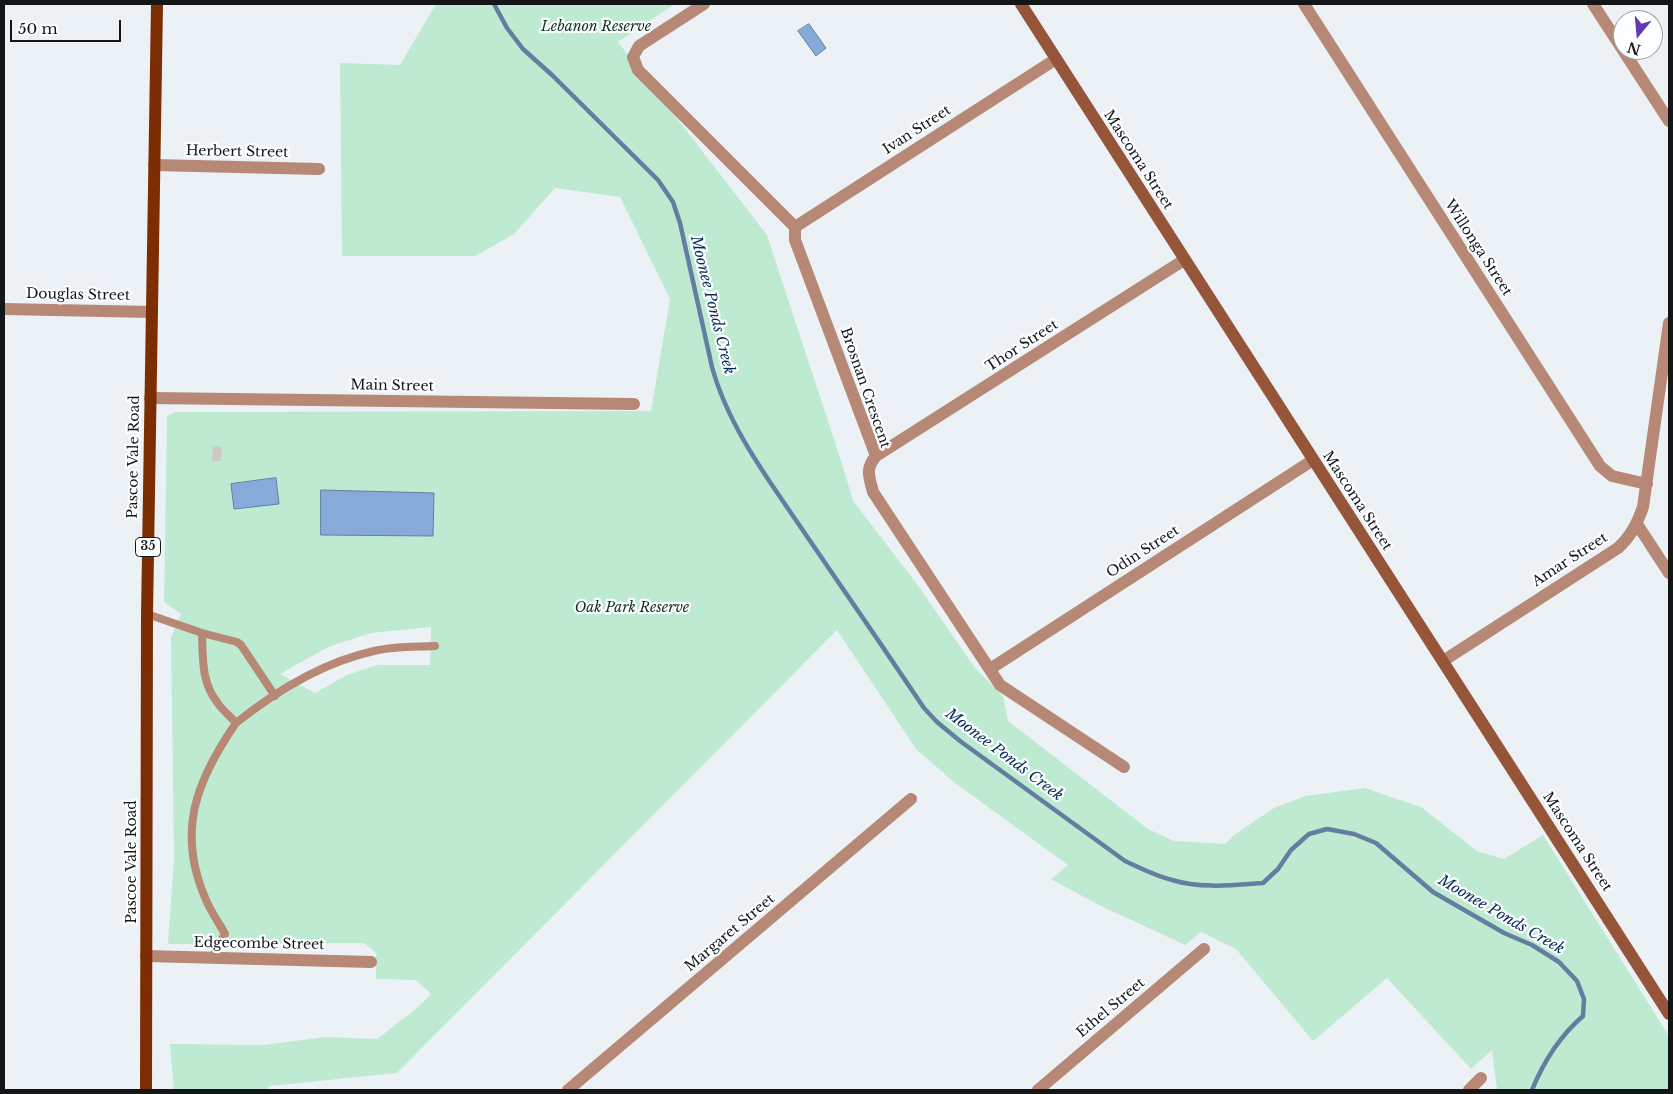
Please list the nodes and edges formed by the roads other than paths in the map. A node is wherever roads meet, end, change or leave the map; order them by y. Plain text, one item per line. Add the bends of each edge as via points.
1 (157, 4) edge
2 (704, 4) edge
3 (1020, 4) edge
4 (1304, 4) edge
5 (1593, 4) edge
6 (1056, 59) junction
7 (1669, 121) edge
8 (154, 165) junction
9 (319, 169) dead end
10 (795, 227) junction
11 (1184, 260) junction
12 (4, 310) edge
13 (152, 312) junction
14 (1669, 323) edge
15 (150, 398) junction
16 (634, 404) dead end
17 (876, 456) junction
18 (1313, 460) junction
19 (1647, 484) junction
20 (1637, 524) junction
21 (1669, 573) edge
22 (147, 614) junction
23 (202, 633) junction
24 (435, 646) dead end
25 (1443, 661) junction
26 (990, 669) junction
27 (274, 696) junction
28 (236, 723) junction
29 (1124, 767) dead end
30 (910, 800) dead end
31 (1204, 950) dead end
32 (146, 956) junction
33 (212, 958) junction
34 (371, 962) dead end
35 (1669, 1014) edge
36 (1481, 1078) dead end
37 (146, 1090) edge
38 (568, 1090) edge
39 (1038, 1090) edge
40 (1468, 1090) edge

1 - 8 main road, Pascoe Vale Road / 35
2 - 10 street via 639,46 633,57 638,70
3 - 6 main road, Mascoma Street
4 - 19 street, Willonga Street via 1600,466 1612,476
5 - 7 street
6 - 10 street, Ivan Street
6 - 11 main road, Mascoma Street
8 - 9 street, Herbert Street
8 - 13 main road, Pascoe Vale Road / 35
10 - 17 street, Brosnan Crescent via 796,240
11 - 17 street, Thor Street
11 - 18 main road, Mascoma Street
12 - 13 street, Douglas Street
13 - 15 main road, Pascoe Vale Road / 35
14 - 19 street, Amar Street
15 - 16 street, Main Street
15 - 22 main road, Pascoe Vale Road / 35
17 - 26 street, Brosnan Crescent via 868,473 873,492
18 - 25 main road, Mascoma Street
18 - 26 street, Odin Street
19 - 20 street, Amar Street
20 - 21 street
20 - 25 street, Amar Street via 1618,548
22 - 23 lane
22 - 32 main road, Pascoe Vale Road / 35
23 - 27 lane via 241,645
23 - 28 lane via 203,669 208,686 216,702
24 - 27 lane via 376,650 350,658
25 - 35 main road, Mascoma Street
26 - 29 street, Brosnan Crescent via 1000,685
27 - 28 lane
28 - 33 lane via 211,762 192,821 192,858 199,882 225,934
30 - 38 street, Margaret Street
31 - 39 street, Ethel Street
32 - 33 street, Edgecombe Street
32 - 37 main road, Pascoe Vale Road / 35
33 - 34 street, Edgecombe Street
36 - 40 street

